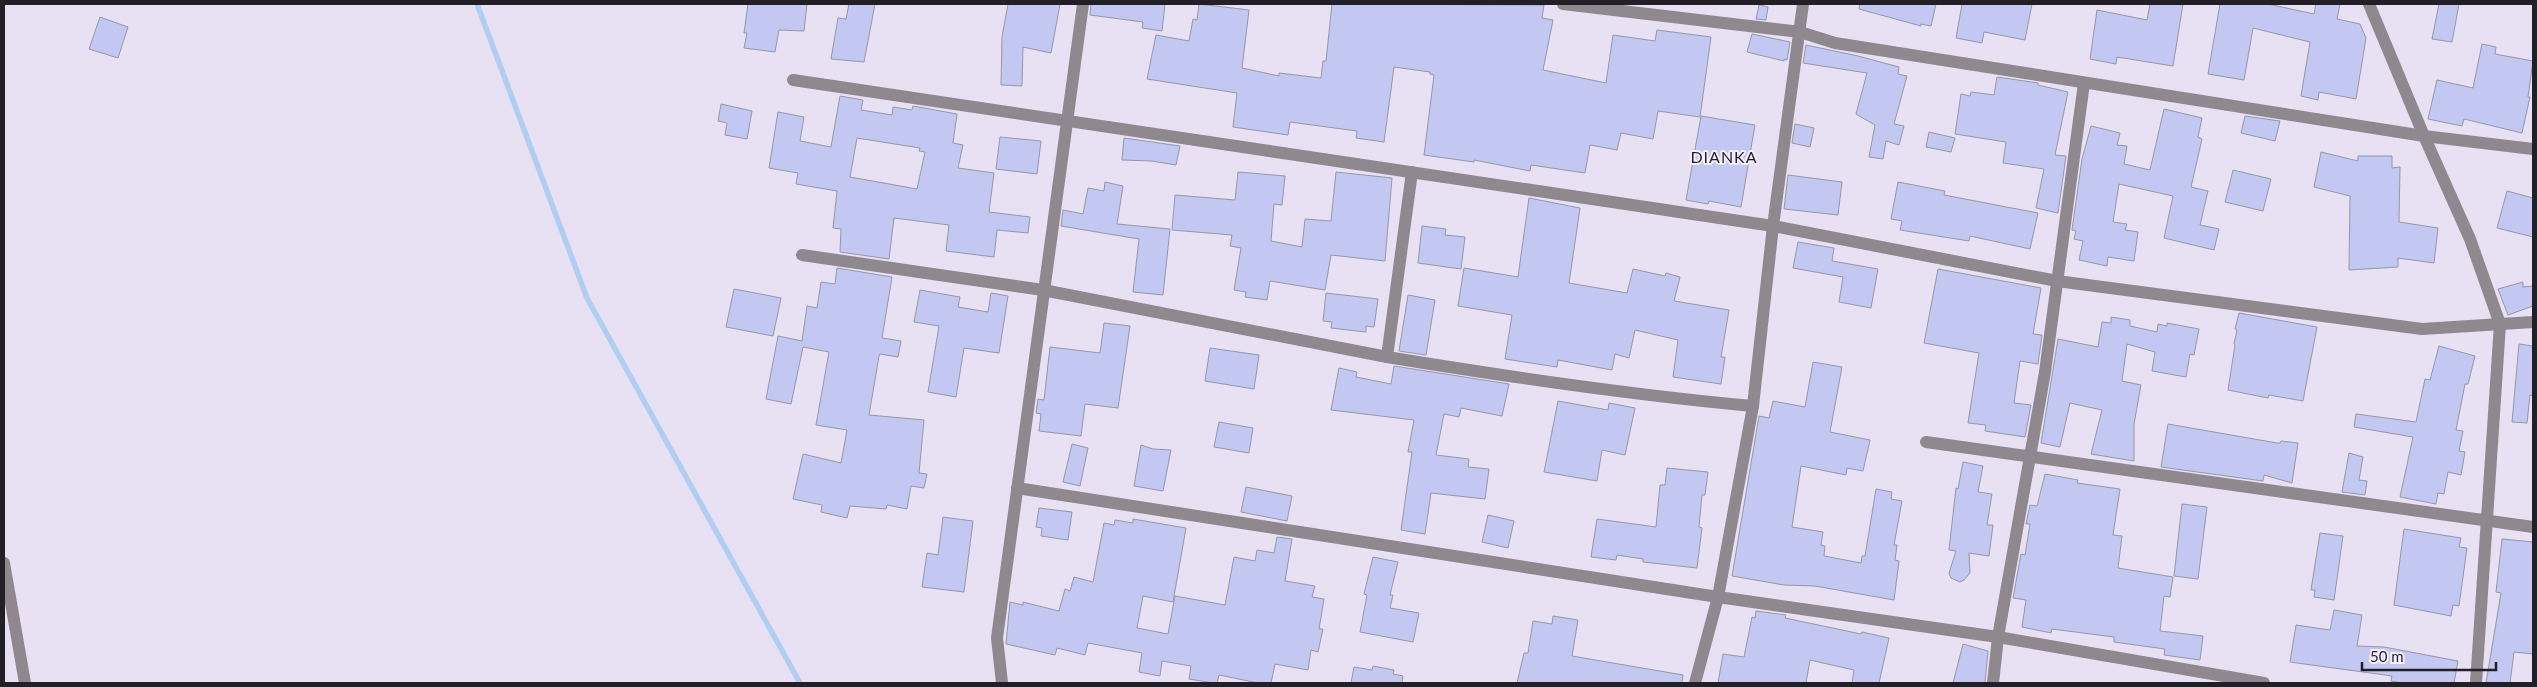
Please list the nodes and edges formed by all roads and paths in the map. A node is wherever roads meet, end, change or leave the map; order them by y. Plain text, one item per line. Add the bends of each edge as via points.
1 (1083, 4) edge
2 (1563, 4) edge
3 (1803, 4) edge
4 (2369, 4) edge
5 (1800, 32) junction
6 (793, 80) dead end
7 (2084, 83) junction
8 (1066, 120) junction
9 (2424, 136) junction
10 (2533, 149) edge
11 (1412, 172) junction
12 (1773, 226) junction
13 (802, 255) dead end
14 (2057, 281) junction
15 (1043, 290) junction
16 (2533, 322) edge
17 (2500, 324) junction
18 (1387, 357) junction
19 (1753, 406) junction
20 (1926, 442) dead end
21 (2030, 456) junction
22 (1017, 488) junction
23 (2487, 521) junction
24 (2533, 527) edge
25 (4, 564) edge
26 (1718, 597) junction
27 (1998, 637) junction
28 (25, 683) edge
29 (1002, 683) edge
30 (1694, 683) edge
31 (1993, 683) edge
32 (2264, 683) edge
33 (2476, 683) edge

1 - 8 street
2 - 5 street
3 - 5 street
4 - 9 street
5 - 7 street via 1835,43
5 - 12 street
6 - 8 street
7 - 9 street
7 - 14 street
8 - 11 street
8 - 15 street
9 - 10 street
9 - 17 street via 2470,239
11 - 12 street
11 - 18 street
12 - 14 street
12 - 19 street
13 - 15 street
14 - 17 street via 2422,329
14 - 21 street
15 - 18 street
15 - 22 street
16 - 17 street
17 - 23 street
18 - 19 street via 1562,385
19 - 26 street
20 - 21 street
21 - 23 street
21 - 27 street
22 - 26 street
22 - 29 street via 997,638
23 - 24 street
23 - 33 street
25 - 28 street
26 - 27 street
26 - 30 street
27 - 31 street
27 - 32 street

